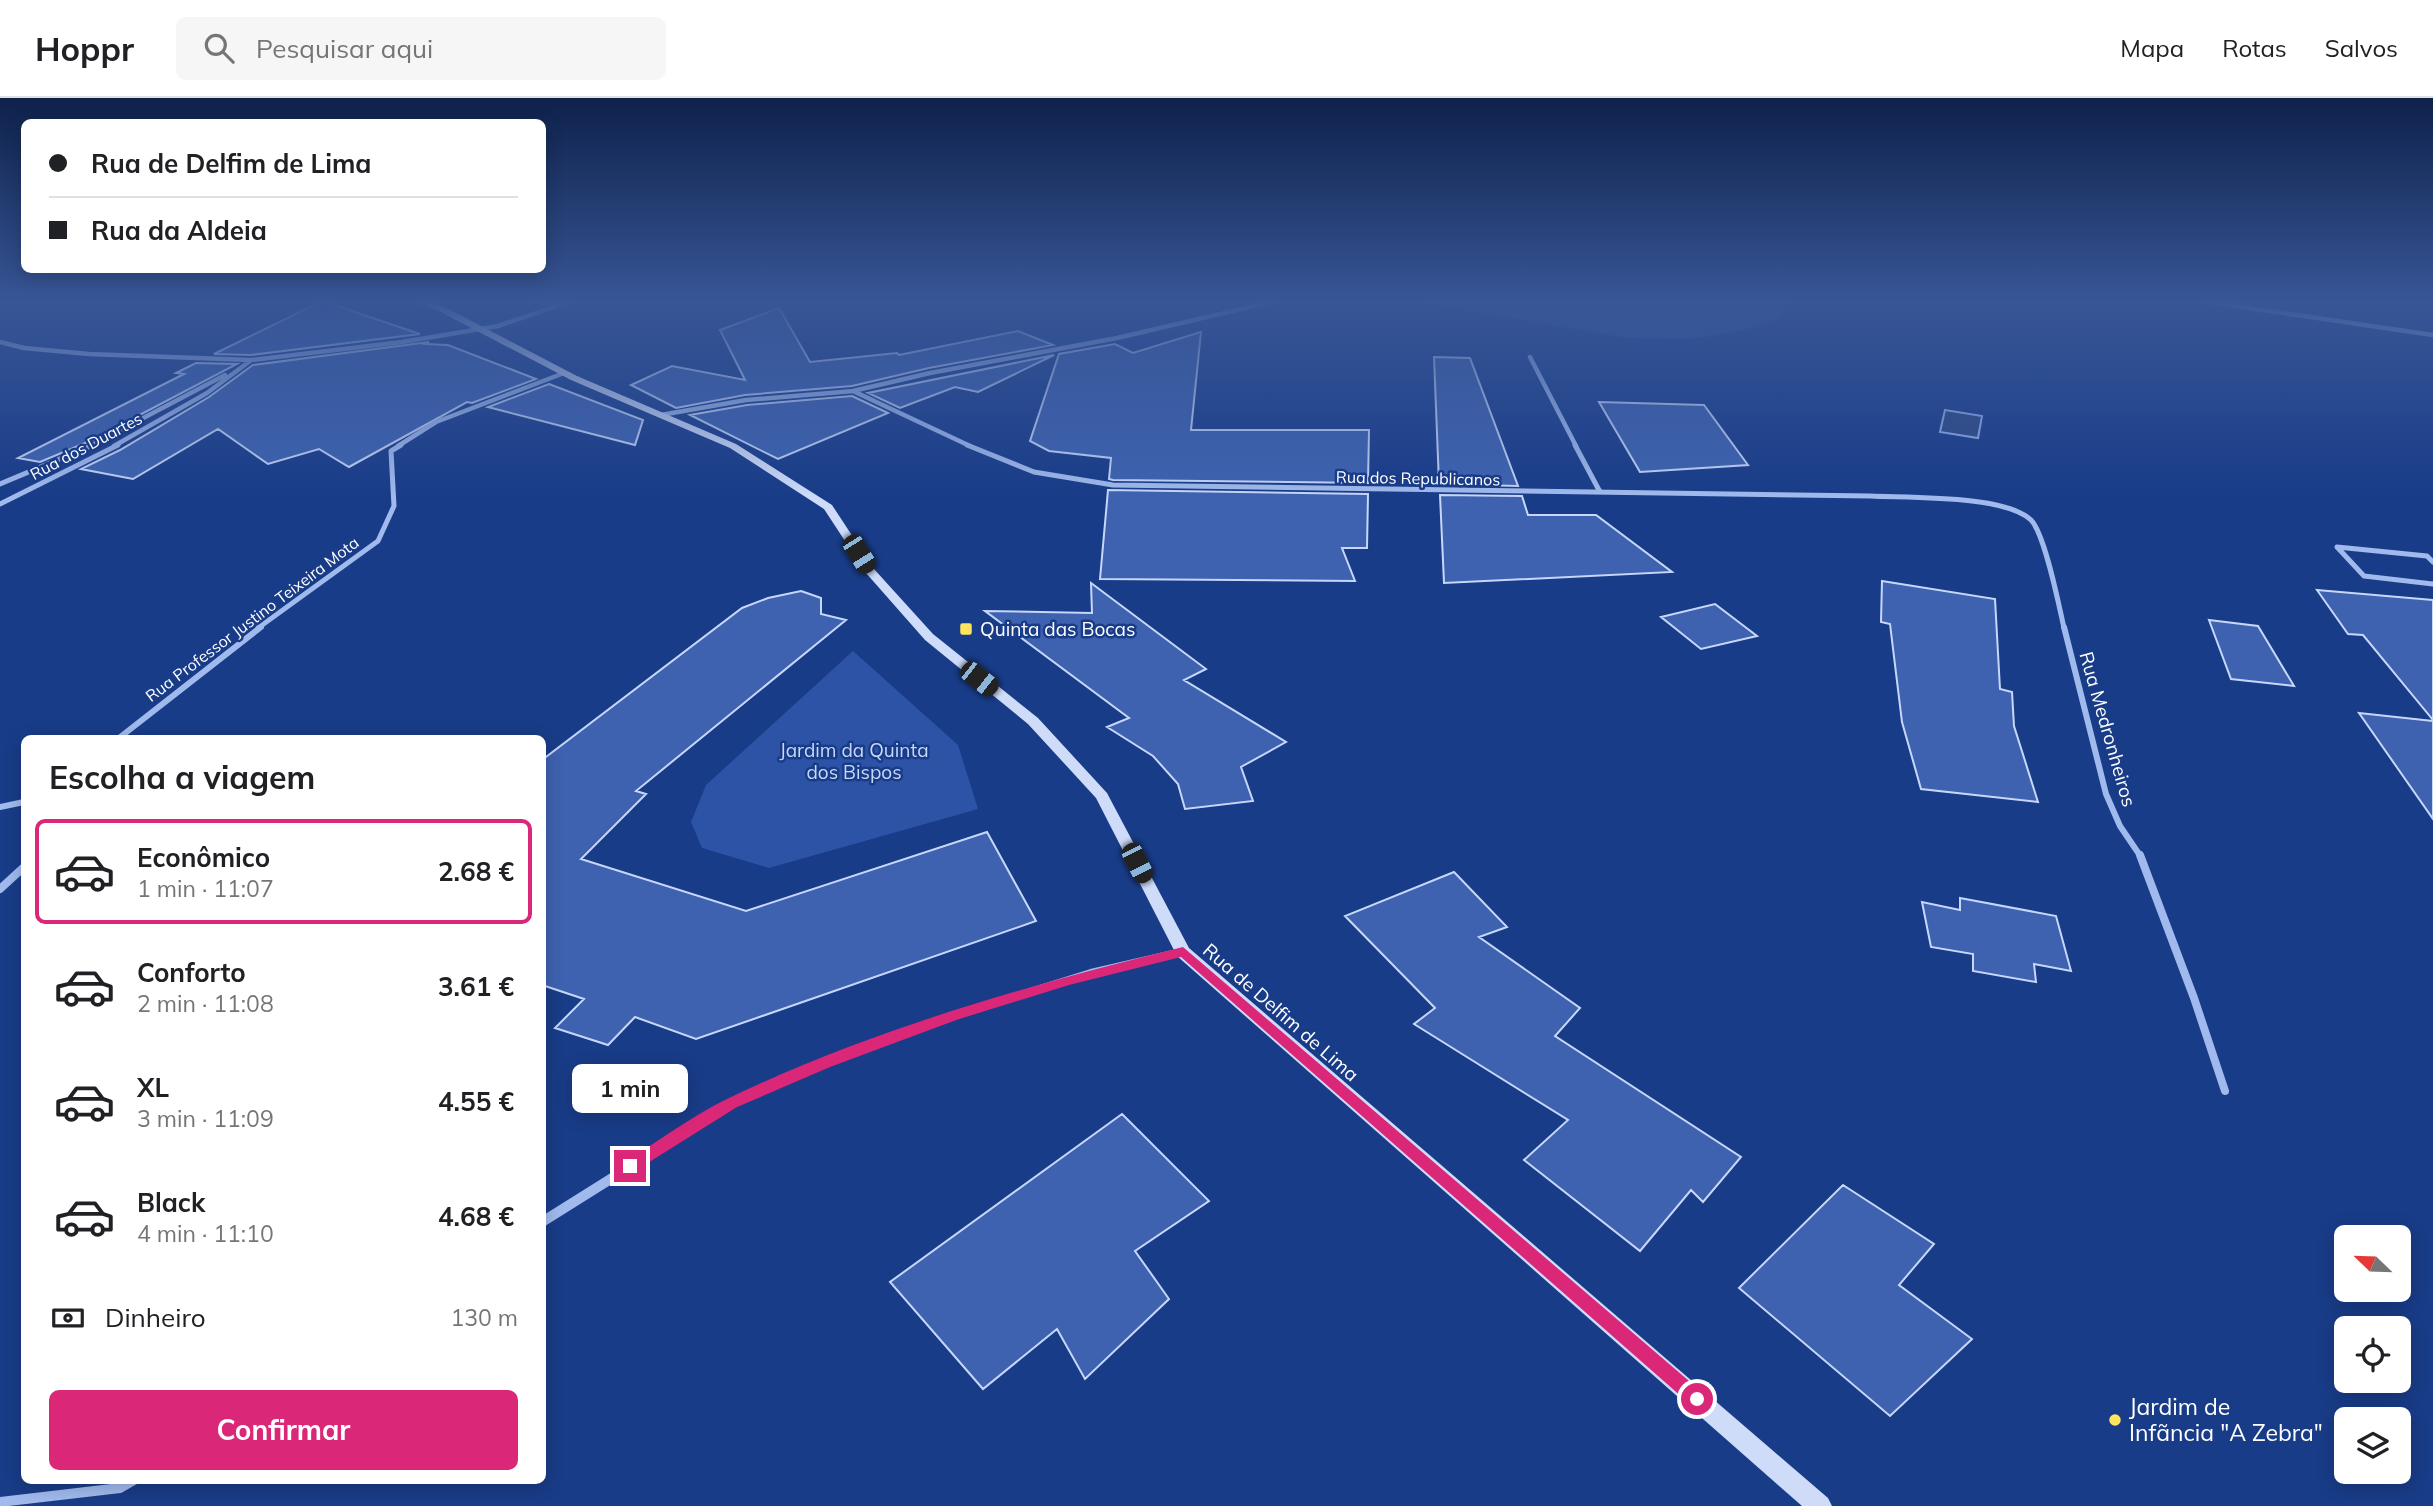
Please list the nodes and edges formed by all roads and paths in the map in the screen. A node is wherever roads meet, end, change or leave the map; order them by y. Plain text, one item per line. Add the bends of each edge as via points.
1 (240, 367) edge
2 (551, 367) edge
3 (964, 367) edge
4 (1535, 367) edge
5 (235, 370) junction
6 (564, 373) junction
7 (853, 391) junction
8 (661, 415) junction
9 (0, 484) edge
10 (1600, 492) junction
11 (0, 504) edge
12 (2000, 507) joint
13 (2433, 562) edge
14 (2433, 583) edge
15 (123, 735) edge
16 (21, 803) edge
17 (0, 807) edge
18 (21, 870) edge
19 (0, 889) edge
20 (1183, 952) junction
21 (2225, 1091) dead end
22 (546, 1219) edge
23 (127, 1484) edge
24 (0, 1502) edge
25 (1820, 1506) edge

1 - 5 street, Rua dos Duartes
2 - 6 main road, Rua de Delfim de Lima
3 - 7 street
4 - 10 street
5 - 9 street via 88,448
5 - 11 street, Rua dos Duartes via 207,393 131,438
6 - 8 main road, Rua de Delfim de Lima
6 - 15 street, Rua Professor Justino Teixeira Mota via 436,422 391,451 394,506 378,541
7 - 8 street via 746,400
7 - 10 street, Rua dos Republicanos via 993,457 1034,472 1086,481 1139,487
8 - 20 main road, Rua de Delfim de Lima via 733,446 828,507 870,572 929,637 1033,721 1102,796
10 - 12 street, Rua dos Republicanos via 1871,496
12 - 21 street, Rua Medronheiros via 2024,515 2035,526 2106,794 2142,859
13 - 14 street via 2427,556 2337,547 2364,576
16 - 17 street
18 - 19 street
20 - 22 street via 1091,973 814,1068 732,1103
20 - 25 main road, Rua de Delfim de Lima
23 - 24 street

